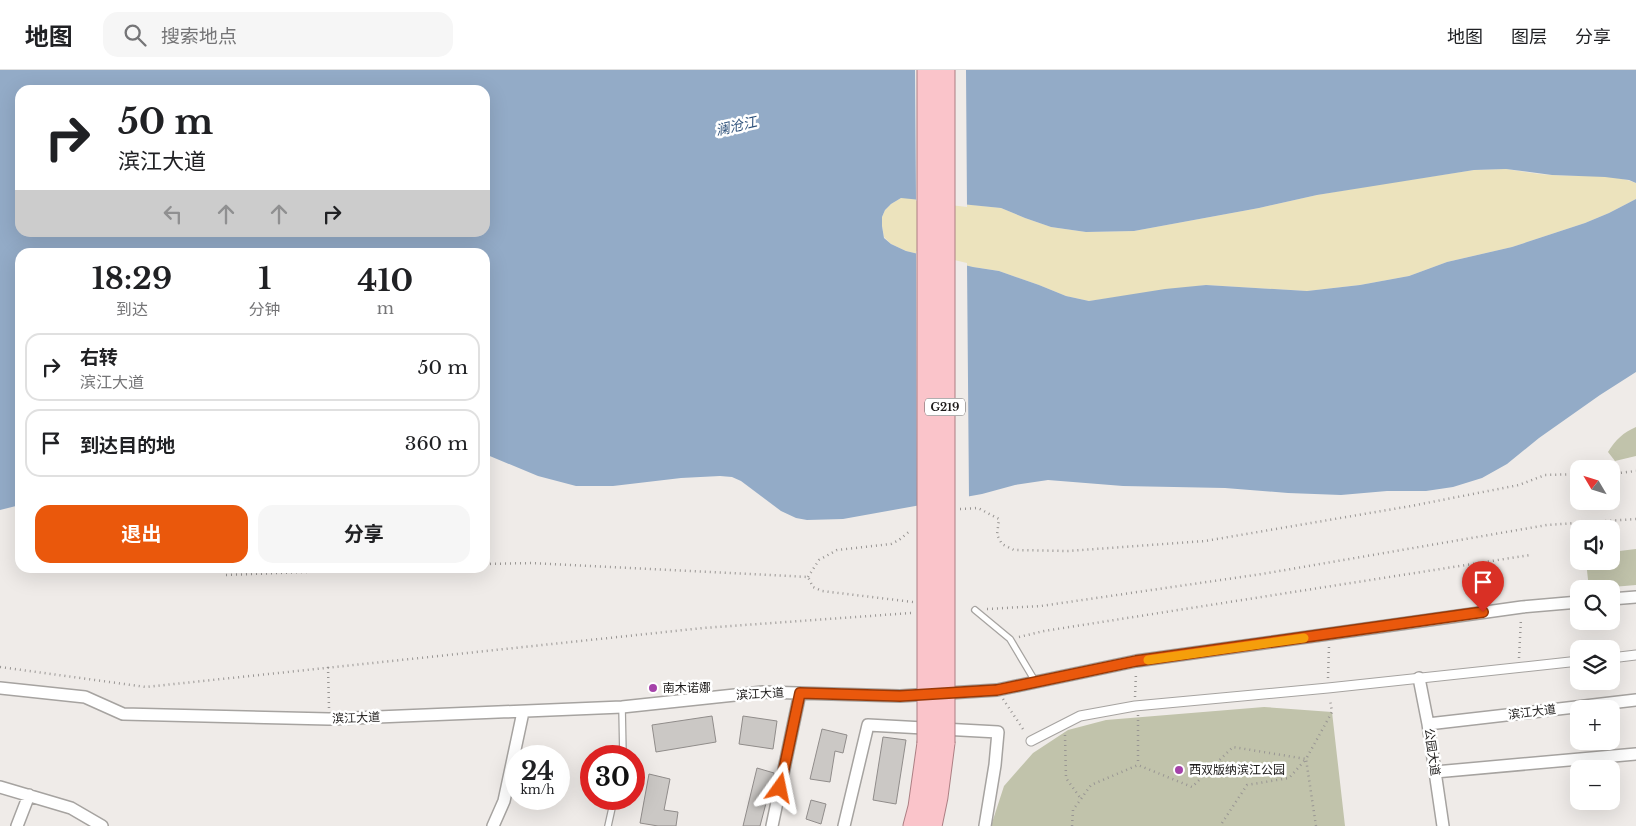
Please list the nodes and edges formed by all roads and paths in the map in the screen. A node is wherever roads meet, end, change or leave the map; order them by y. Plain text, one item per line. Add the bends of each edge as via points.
1 (928, 70) edge
2 (945, 70) edge
3 (1636, 471) edge
4 (1620, 473) edge
5 (1570, 474) edge
6 (954, 509) dead end
7 (1636, 519) edge
8 (912, 529) dead end
9 (1530, 555) dead end
10 (490, 564) edge
11 (279, 573) edge
12 (226, 575) dead end
13 (808, 578) junction
14 (1636, 597) edge
15 (1620, 598) edge
16 (918, 603) dead end
17 (1570, 603) edge
18 (1522, 607) junction
19 (975, 610) joint
20 (915, 613) dead end
21 (1329, 635) junction
22 (1010, 639) junction
23 (1636, 655) edge
24 (1620, 657) edge
25 (1136, 661) junction
26 (1570, 662) edge
27 (0, 667) edge
28 (328, 667) junction
29 (1519, 668) junction
30 (1419, 678) junction
31 (1035, 681) junction
32 (0, 688) edge
33 (1328, 688) junction
34 (997, 690) junction
35 (800, 693) junction
36 (1636, 700) edge
37 (1135, 706) junction
38 (622, 707) junction
39 (523, 712) junction
40 (329, 719) junction
41 (1065, 724) junction
42 (1428, 724) junction
43 (1031, 742) joint
44 (936, 743) junction
45 (623, 745) edge
46 (1636, 754) edge
47 (1306, 759) junction
48 (1138, 765) junction
49 (1435, 772) junction
50 (0, 787) edge
51 (29, 795) junction
52 (1081, 799) junction
53 (612, 810) edge
54 (18, 826) edge
55 (102, 826) edge
56 (493, 826) edge
57 (608, 826) edge
58 (772, 826) edge
59 (844, 826) edge
60 (913, 826) edge
61 (932, 826) edge
62 (985, 826) edge
63 (1072, 826) edge
64 (1220, 826) edge
65 (1316, 826) edge
66 (1443, 826) edge

1 - 44 highway, G219, bridge
2 - 44 highway, G219, bridge
3 - 4 path
5 - 6 path via 1545,475 1519,485 1438,501 1206,541 1068,551 1014,550 1002,544 997,534 999,519 978,508
7 - 19 path via 1547,525 1252,576 1041,606
8 - 13 path via 890,544 837,550 819,560
9 - 22 path
10 - 13 path via 532,563
11 - 12 path
13 - 16 path via 813,587 822,591
14 - 15 street
17 - 18 street, 滨江大道
18 - 21 street, 滨江大道
18 - 29 path
19 - 22 lane
20 - 28 path via 703,628
21 - 25 street, 滨江大道
21 - 33 path
22 - 31 lane
23 - 24 street
25 - 31 street, 滨江大道
25 - 37 path
26 - 29 street
27 - 28 path via 146,687
28 - 40 path
29 - 30 street
30 - 33 street
30 - 42 street, 公园大道
31 - 34 street, 滨江大道
32 - 40 street, 滨江大道 via 85,697 123,714
33 - 37 street
33 - 47 path via 1332,712
34 - 35 street, 滨江大道 via 900,696
34 - 43 path
35 - 38 street, 滨江大道 via 763,692
35 - 58 street
36 - 42 street, 滨江大道
37 - 41 street via 1080,716
37 - 48 path via 1139,717
38 - 39 street, 滨江大道
38 - 45 lane
39 - 40 street, 滨江大道
39 - 56 street via 504,801
41 - 43 street
41 - 52 path via 1066,778
42 - 49 street, 公园大道
44 - 60 highway, G219
44 - 61 highway, G219 via 938,797
46 - 49 street
47 - 48 path via 1234,747 1192,787
47 - 64 path via 1289,778 1247,785
47 - 65 path
48 - 52 path via 1091,785
49 - 66 street, 公园大道
50 - 51 street
51 - 54 street
51 - 55 street via 71,808
52 - 63 path via 1073,810
53 - 57 lane
59 - 62 street via 868,725 998,732

